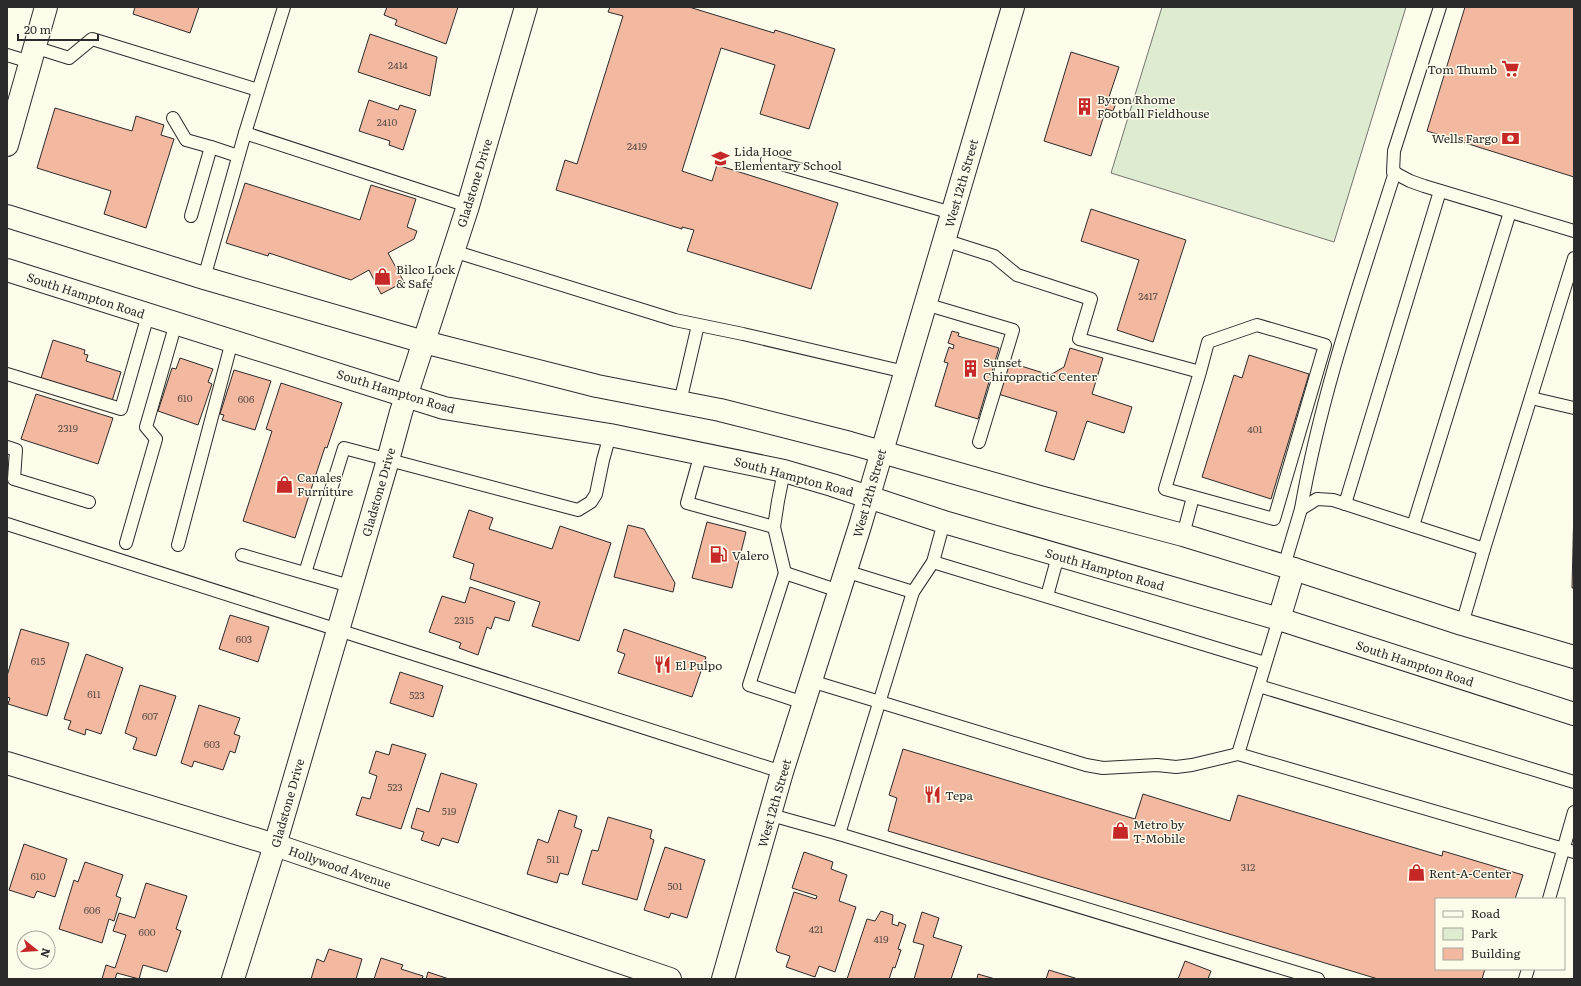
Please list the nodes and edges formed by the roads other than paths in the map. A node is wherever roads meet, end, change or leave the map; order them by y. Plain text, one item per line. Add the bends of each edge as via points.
1 (46, 7) edge
2 (284, 7) edge
3 (526, 7) edge
4 (1013, 7) edge
5 (1440, 7) edge
6 (7, 55) edge
7 (32, 55) junction
8 (258, 90) junction
9 (174, 118) dead end
10 (245, 133) junction
11 (7, 145) edge
12 (211, 147) junction
13 (238, 156) junction
14 (767, 160) dead end
15 (1394, 172) junction
16 (1440, 191) junction
17 (468, 206) junction
18 (1510, 212) junction
19 (952, 213) junction
20 (7, 216) edge
21 (190, 216) dead end
22 (1574, 231) edge
23 (944, 240) junction
24 (453, 251) junction
25 (1574, 258) edge
26 (7, 270) edge
27 (204, 278) junction
28 (925, 304) junction
29 (148, 315) junction
30 (176, 323) junction
31 (698, 325) junction
32 (232, 341) junction
33 (424, 342) junction
34 (905, 372) junction
35 (1200, 372) junction
36 (7, 374) edge
37 (406, 396) junction
38 (1531, 398) junction
39 (680, 402) junction
40 (1574, 408) edge
41 (610, 435) junction
42 (979, 442) dead end
43 (7, 447) edge
44 (881, 452) junction
45 (701, 453) junction
46 (388, 460) junction
47 (784, 471) junction
48 (868, 496) junction
49 (1193, 497) junction
50 (89, 502) dead end
51 (1345, 504) junction
52 (1302, 508) junction
53 (944, 522) junction
54 (7, 524) edge
55 (1413, 526) junction
56 (774, 527) junction
57 (1183, 535) junction
58 (126, 543) dead end
59 (178, 545) dead end
60 (1484, 549) junction
61 (242, 554) dead end
62 (1058, 556) junction
63 (933, 562) junction
64 (1289, 568) junction
65 (845, 571) junction
66 (304, 573) junction
67 (785, 573) junction
68 (350, 586) junction
69 (839, 591) junction
70 (913, 592) junction
71 (1047, 596) junction
72 (1279, 619) junction
73 (1462, 624) junction
74 (337, 630) junction
75 (1574, 657) edge
76 (1266, 663) junction
77 (811, 681) junction
78 (1259, 686) junction
79 (879, 702) junction
80 (804, 703) junction
81 (1574, 714) edge
82 (1238, 754) junction
83 (7, 763) edge
84 (782, 772) junction
85 (1574, 782) edge
86 (1574, 812) edge
87 (771, 814) junction
88 (839, 834) junction
89 (275, 845) junction
90 (1569, 851) edge
91 (1548, 898) edge
92 (233, 979) edge
93 (670, 979) edge
94 (723, 979) edge
95 (1318, 979) edge

1 - 7 main road
2 - 8 lane
3 - 17 main road, Gladstone Drive
4 - 19 main road, West 12th Street
5 - 15 lane via 1394,151
6 - 7 lane
7 - 8 lane via 69,58 92,39
7 - 11 main road
8 - 10 lane
9 - 12 lane via 186,140
10 - 13 lane
10 - 17 lane
12 - 13 lane
12 - 21 lane
13 - 27 lane
14 - 19 lane
15 - 16 lane via 1410,181
15 - 52 lane via 1338,354 1308,468
16 - 18 lane
16 - 51 lane
17 - 24 main road, Gladstone Drive
18 - 22 lane
18 - 55 lane
19 - 23 main road, West 12th Street
20 - 27 main road
23 - 28 main road, West 12th Street
23 - 35 lane via 994,256 1017,275 1091,299 1079,339
24 - 31 lane
24 - 33 main road, Gladstone Drive
25 - 38 lane
26 - 29 main road, South Hampton Road
27 - 33 main road
28 - 34 main road, West 12th Street
28 - 42 lane via 1014,330
29 - 30 main road, South Hampton Road
29 - 36 lane via 121,409
30 - 32 main road, South Hampton Road
30 - 58 lane via 146,427 156,440
31 - 34 lane
31 - 39 lane
32 - 37 main road, South Hampton Road
32 - 59 lane
33 - 37 main road, Gladstone Drive
33 - 39 main road via 597,386
34 - 44 main road, West 12th Street
35 - 49 lane via 1164,489
35 - 49 lane via 1208,342 1257,325 1325,345 1274,519
37 - 41 main road, South Hampton Road via 444,408
37 - 46 main road, Gladstone Drive
38 - 40 lane
38 - 60 lane
39 - 44 main road
41 - 45 main road, South Hampton Road
41 - 46 lane via 596,494 591,502 578,510
43 - 50 lane via 16,450 14,479
44 - 48 main road, West 12th Street
44 - 57 main road
45 - 47 main road, South Hampton Road
45 - 56 lane via 687,503
46 - 66 lane via 344,448
46 - 68 main road, Gladstone Drive
47 - 48 main road, South Hampton Road
47 - 56 lane
48 - 53 main road, South Hampton Road
48 - 65 main road, West 12th Street
49 - 57 lane
51 - 52 lane via 1317,499
51 - 55 lane
52 - 64 lane
53 - 62 main road, South Hampton Road
53 - 63 lane
54 - 74 lane
55 - 60 lane
56 - 67 lane
57 - 64 main road
60 - 73 lane
61 - 66 lane
62 - 71 lane
62 - 72 main road, South Hampton Road
63 - 70 lane
63 - 71 lane
64 - 72 main road
64 - 73 main road
65 - 69 main road, West 12th Street
65 - 70 lane
66 - 68 lane
67 - 69 lane
67 - 80 lane via 749,685
68 - 74 main road, Gladstone Drive
69 - 77 main road, West 12th Street
70 - 79 lane
71 - 76 lane
72 - 76 lane
72 - 81 main road, South Hampton Road
73 - 75 main road
74 - 84 lane
74 - 89 main road, Gladstone Drive
76 - 78 lane
77 - 79 lane
77 - 80 main road, West 12th Street
78 - 82 lane
78 - 85 lane
79 - 82 lane via 1103,768 1157,765 1176,767
79 - 88 lane
80 - 84 main road, West 12th Street
82 - 90 lane
83 - 89 main road, Hollywood Avenue
84 - 87 main road, West 12th Street
86 - 90 lane
87 - 88 lane
87 - 94 main road, West 12th Street
88 - 95 lane
89 - 92 main road, Gladstone Drive
89 - 93 main road, Hollywood Avenue
90 - 91 lane

